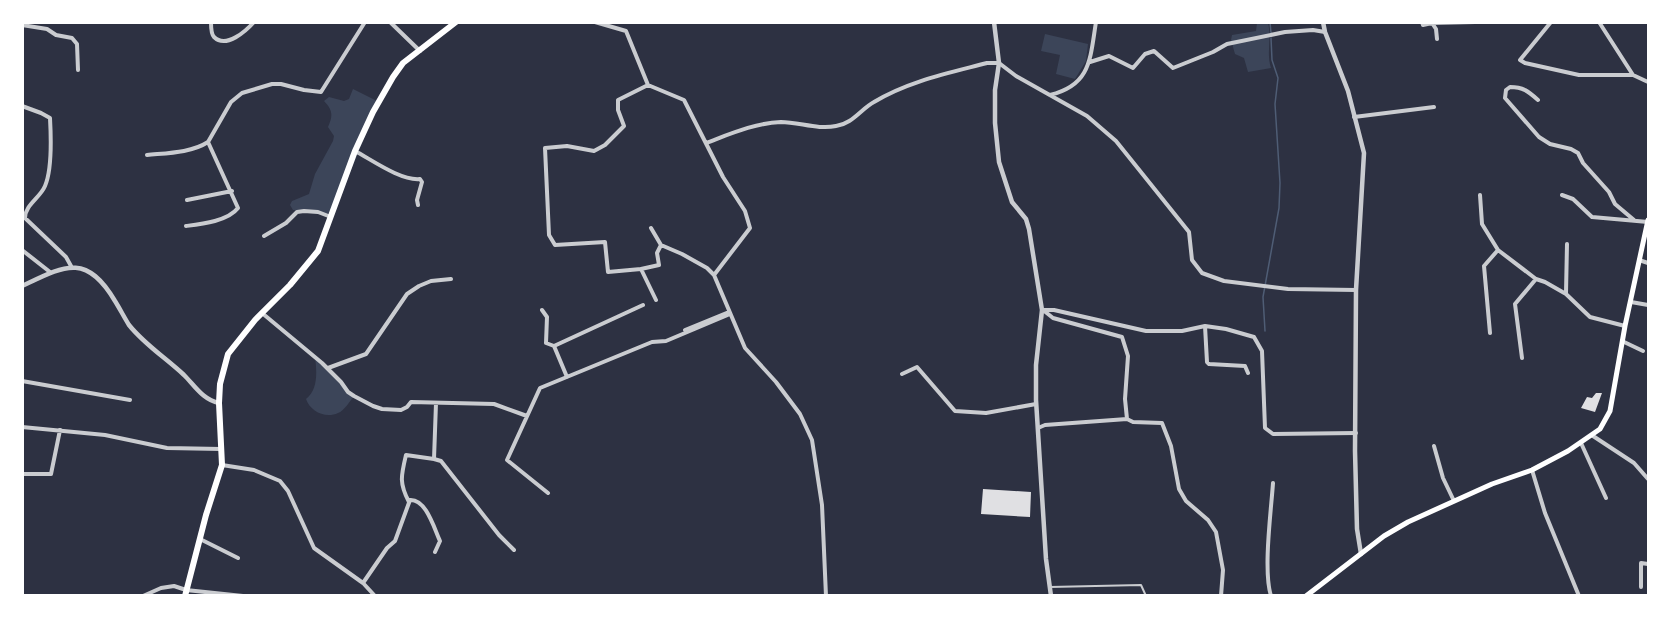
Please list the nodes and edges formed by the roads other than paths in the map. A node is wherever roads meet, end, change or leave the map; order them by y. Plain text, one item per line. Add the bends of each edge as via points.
1 (211, 22) edge
2 (254, 22) edge
3 (365, 22) edge
4 (390, 22) edge
5 (456, 22) edge
6 (595, 22) edge
7 (994, 22) edge
8 (1096, 22) edge
9 (1323, 22) edge
10 (1422, 22) edge
11 (1475, 22) edge
12 (1551, 22) edge
13 (1599, 22) edge
14 (1432, 23) edge
15 (22, 25) edge
16 (1325, 32) junction
17 (1437, 39) dead end
18 (420, 51) junction
19 (1090, 62) junction
20 (999, 63) junction
21 (78, 70) dead end
22 (1633, 75) junction
23 (1648, 82) edge
24 (648, 85) junction
25 (1050, 95) junction
26 (1538, 99) dead end
27 (22, 106) edge
28 (1434, 107) dead end
29 (1354, 117) junction
30 (208, 142) junction
31 (706, 143) junction
32 (356, 151) junction
33 (147, 155) dead end
34 (232, 191) junction
35 (1480, 195) dead end
36 (1562, 195) dead end
37 (187, 200) dead end
38 (418, 205) dead end
39 (332, 217) junction
40 (1634, 220) junction
41 (1648, 221) edge
42 (186, 226) dead end
43 (651, 228) dead end
44 (264, 236) dead end
45 (1567, 244) dead end
46 (661, 245) junction
47 (22, 250) edge
48 (1498, 250) junction
49 (1639, 260) junction
50 (1648, 263) edge
51 (71, 266) junction
52 (641, 269) junction
53 (50, 272) junction
54 (714, 275) junction
55 (451, 279) dead end
56 (1536, 279) junction
57 (22, 286) edge
58 (1356, 290) junction
59 (1566, 294) junction
60 (656, 300) dead end
61 (1631, 302) junction
62 (643, 305) dead end
63 (1648, 305) edge
64 (542, 310) dead end
65 (1042, 310) junction
66 (262, 313) junction
67 (729, 313) junction
68 (1205, 326) junction
69 (1625, 326) junction
70 (685, 330) dead end
71 (1490, 333) dead end
72 (1622, 341) junction
73 (554, 346) junction
74 (1642, 351) dead end
75 (1522, 358) dead end
76 (327, 368) junction
77 (1248, 373) dead end
78 (902, 374) dead end
79 (567, 377) junction
80 (22, 381) edge
81 (130, 400) dead end
82 (219, 403) junction
83 (436, 403) junction
84 (1036, 404) junction
85 (526, 416) junction
86 (1127, 418) junction
87 (22, 427) edge
88 (1038, 428) junction
89 (60, 430) junction
90 (1356, 433) junction
91 (1593, 436) junction
92 (1581, 443) junction
93 (1434, 446) dead end
94 (221, 449) junction
95 (434, 459) junction
96 (222, 465) junction
97 (1532, 470) junction
98 (22, 474) edge
99 (1648, 479) edge
100 (1273, 483) dead end
101 (548, 493) dead end
102 (1606, 498) dead end
103 (1454, 501) junction
104 (408, 502) junction
105 (200, 539) junction
106 (514, 550) dead end
107 (435, 552) dead end
108 (1361, 554) junction
109 (238, 558) dead end
110 (1648, 564) edge
111 (363, 583) junction
112 (1050, 587) junction
113 (1641, 587) dead end
114 (185, 592) edge
115 (143, 596) edge
116 (243, 596) edge
117 (375, 596) edge
118 (826, 596) edge
119 (1051, 596) edge
120 (1146, 596) edge
121 (1221, 596) edge
122 (1270, 596) edge
123 (1306, 596) edge
124 (1579, 596) edge

1 - 2 street via 212,34 221,40 246,32
3 - 30 street via 321,92 272,84 242,93 231,102
4 - 18 street
5 - 18 main road
6 - 24 street via 626,31
7 - 20 street
8 - 19 street
9 - 16 street
10 - 14 street
11 - 14 street
12 - 22 street via 1520,60 1579,75
13 - 22 street
14 - 17 street
15 - 21 street via 47,28 56,35 72,38
16 - 19 street via 1285,32 1227,44 1173,68 1154,51 1145,54 1134,68 1109,56
16 - 29 street
18 - 32 main road via 403,63 393,77
19 - 25 street via 1076,85
20 - 25 street
20 - 31 street via 920,81 873,102 846,124 834,127 767,123
20 - 65 street via 994,123 999,162 1012,202 1029,229
22 - 23 street
24 - 31 street via 684,99
24 - 52 street via 618,100 624,126 605,145 594,151 567,146 545,148 549,234 555,245 605,242 608,272
25 - 58 street via 1087,116 1116,141 1189,232 1191,260 1202,273 1224,281 1288,289
26 - 40 street via 1519,87 1506,90 1505,98 1539,137 1578,153 1615,204
27 - 51 street via 50,118 51,146 45,186 25,212 25,218
28 - 29 street
29 - 58 street via 1364,153
30 - 33 street via 189,150
30 - 34 street
31 - 54 street via 746,211 750,228
32 - 38 street via 402,176 420,179
32 - 39 main road
34 - 37 street
34 - 42 street via 238,208 234,214
35 - 48 street via 1482,224
36 - 40 street via 1573,199 1592,217
39 - 44 street via 297,212
39 - 66 main road via 318,251
40 - 41 street
41 - 49 main road
43 - 46 street
45 - 59 street
46 - 52 street via 657,253 659,265
46 - 54 street
47 - 53 street
48 - 56 street
48 - 71 street via 1484,266
49 - 50 street
49 - 61 main road
51 - 53 street
51 - 82 street via 96,276 129,324 154,351 208,401
52 - 60 street
53 - 57 street
54 - 67 street
55 - 76 street via 431,281 407,294 366,354
56 - 59 street
56 - 75 street via 1515,304
58 - 90 street
59 - 69 street via 1590,317
61 - 63 street
61 - 69 main road
62 - 73 street
64 - 73 street via 547,317 546,343
65 - 68 street via 1054,309 1146,331 1182,331
65 - 84 street
65 - 86 street via 1053,318 1122,337 1128,356
66 - 76 street
66 - 82 main road via 228,354
67 - 70 street
67 - 79 street
67 - 118 street via 745,348 800,414 812,440 822,505
68 - 77 street via 1209,364 1245,366
68 - 90 street via 1254,337 1262,351 1265,428 1273,434
69 - 72 main road
72 - 74 street
72 - 91 main road via 1610,411
73 - 79 street
76 - 83 street via 348,392 373,406 401,410 411,402
78 - 84 street via 917,367 955,411 986,413
79 - 85 street via 540,388
80 - 81 street
82 - 94 main road
83 - 85 street via 494,404
83 - 95 street
84 - 88 street
85 - 101 street via 507,460
86 - 88 street
86 - 121 street via 1133,422 1162,423 1179,489 1216,532 1223,570
87 - 89 street
88 - 112 street
89 - 94 street via 167,448
89 - 98 street via 51,474
90 - 108 street
91 - 92 main road
91 - 99 street via 1634,463
92 - 97 main road
92 - 102 street
93 - 103 street
94 - 96 main road
95 - 104 street via 406,455 401,487
95 - 106 street via 441,461
96 - 105 main road
96 - 111 street via 254,470 280,481 314,548
97 - 103 main road
97 - 124 street
100 - 122 street via 1268,556
103 - 108 main road via 1408,522
104 - 107 street via 415,500 425,510 440,541
104 - 111 street via 395,541
105 - 109 street
105 - 114 main road
108 - 123 main road
110 - 113 street via 1641,562
111 - 117 street
112 - 119 street
112 - 120 lane via 1141,585
114 - 115 street via 174,586
114 - 116 street

